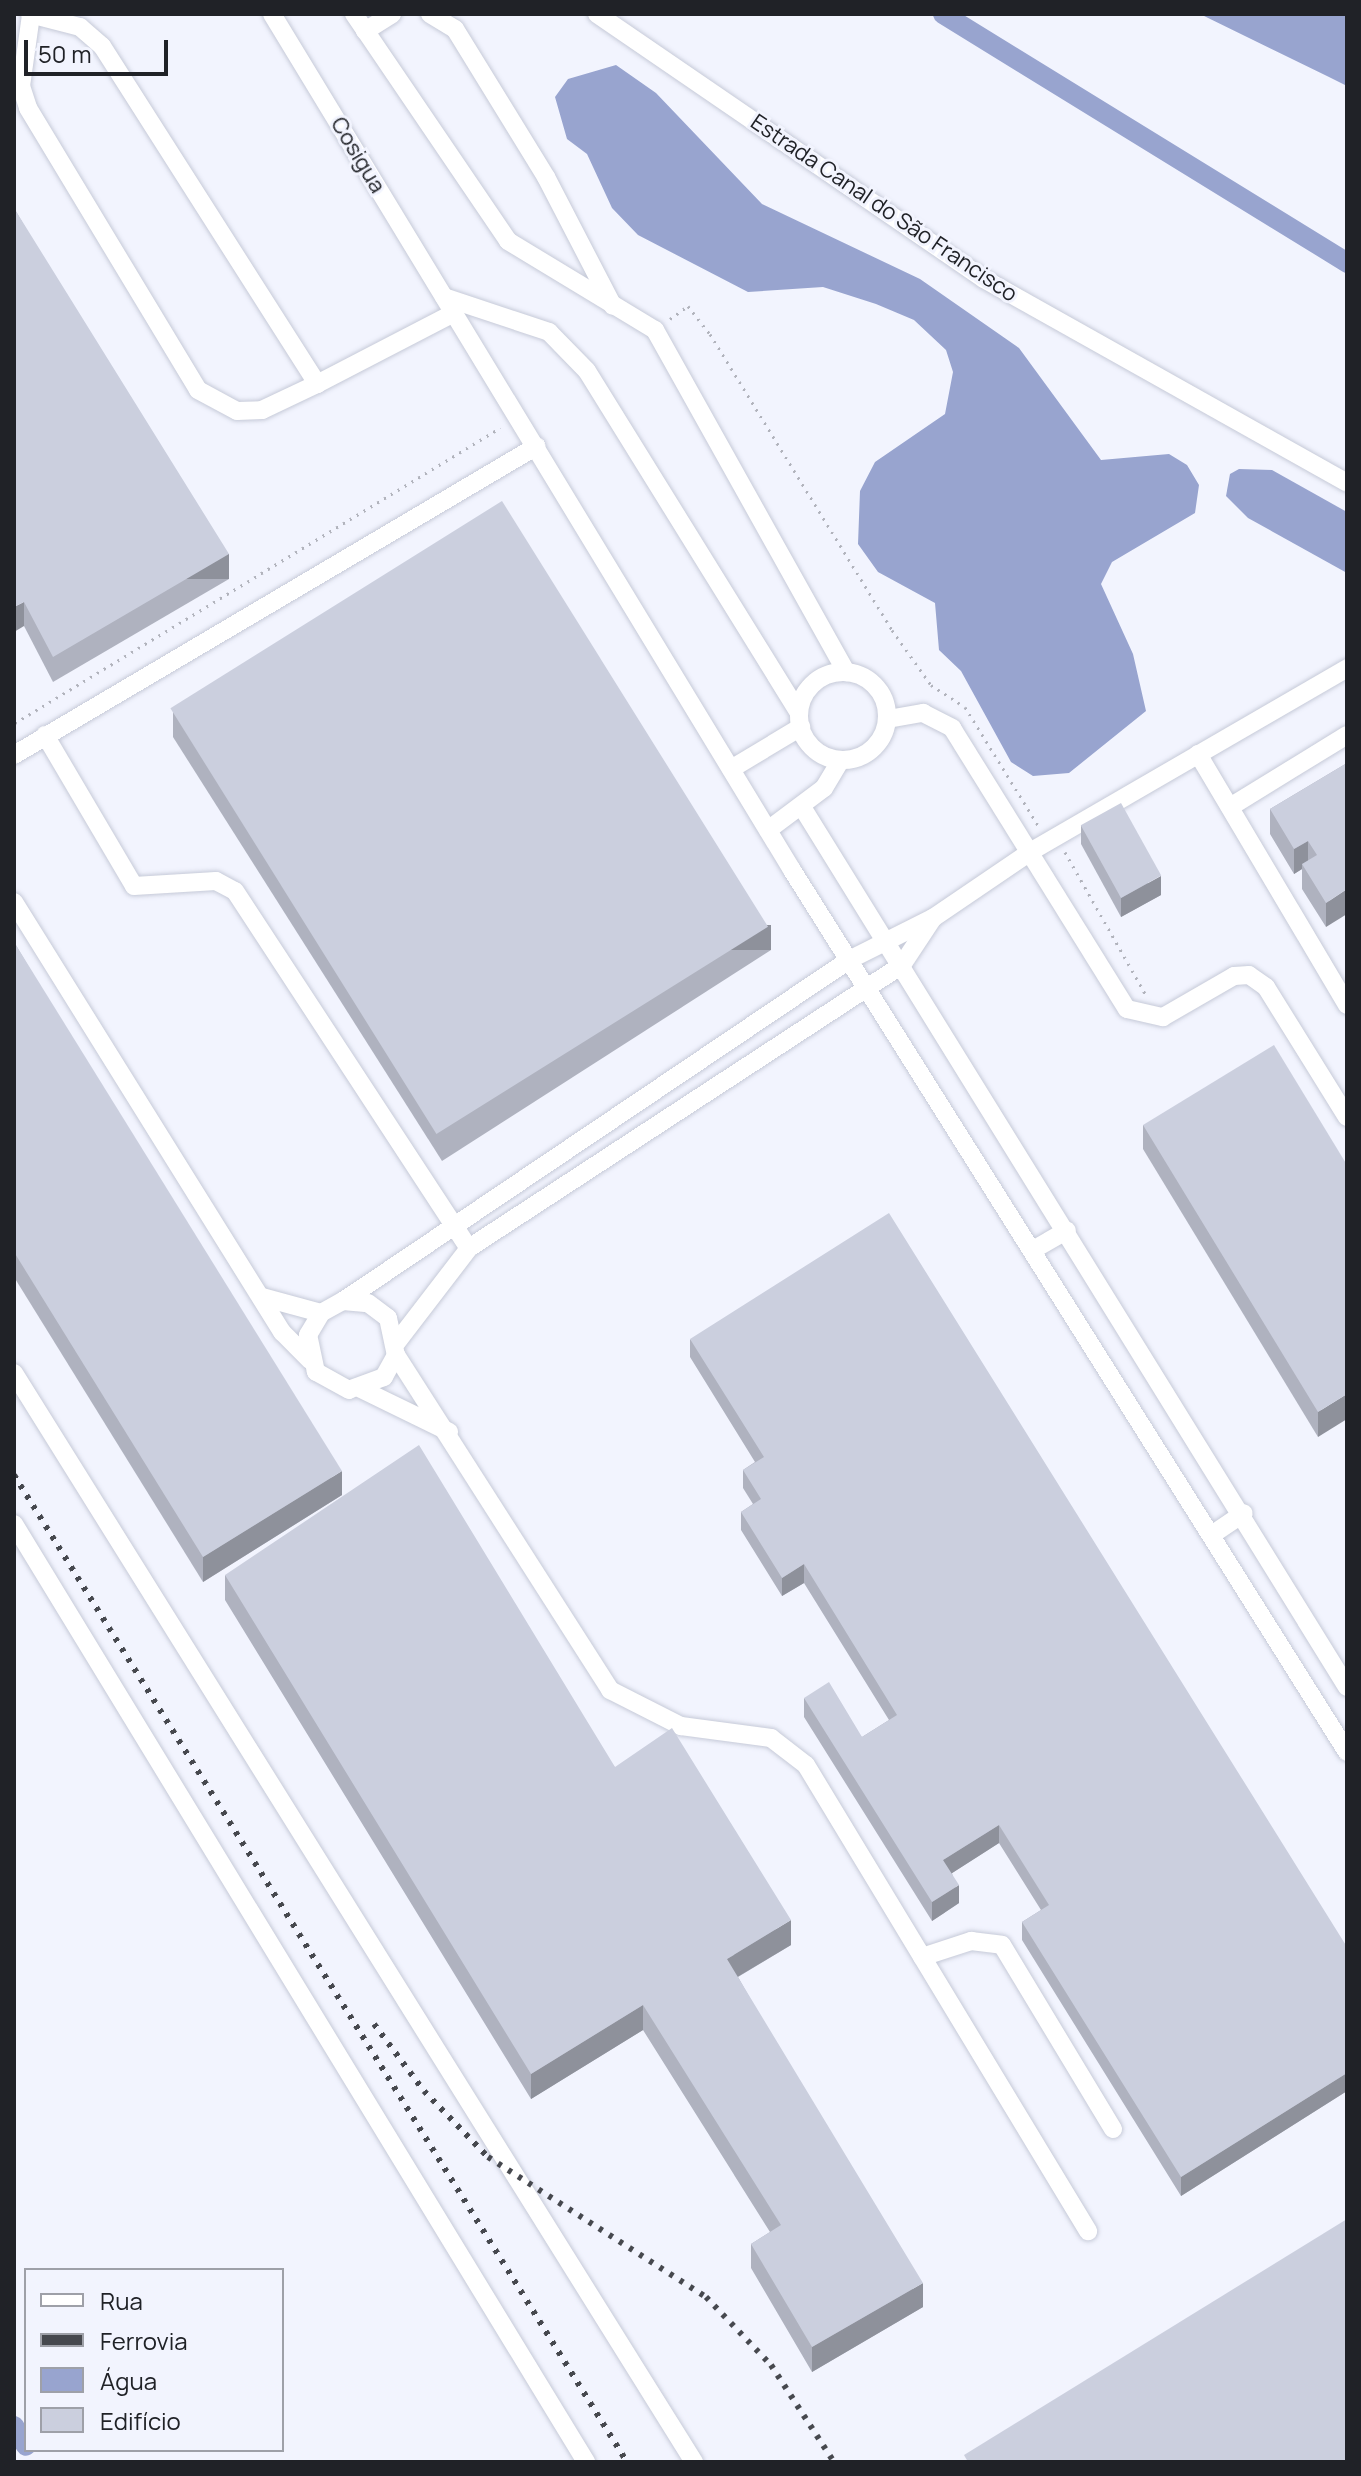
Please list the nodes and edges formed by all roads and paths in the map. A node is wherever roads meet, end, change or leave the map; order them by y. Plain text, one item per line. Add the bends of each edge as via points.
1 (272, 14) edge
2 (354, 14) edge
3 (392, 14) edge
4 (430, 14) edge
5 (597, 14) edge
6 (30, 15) edge
7 (365, 31) junction
8 (444, 297) junction
9 (613, 306) junction
10 (452, 314) junction
11 (655, 330) junction
12 (317, 384) junction
13 (519, 417) junction
14 (537, 446) junction
15 (1347, 483) edge
16 (1347, 668) edge
17 (846, 672) junction
18 (888, 719) junction
19 (800, 720) junction
20 (14, 723) edge
21 (45, 735) junction
22 (1347, 735) edge
23 (1198, 754) junction
24 (14, 755) edge
25 (840, 761) junction
26 (731, 769) junction
27 (802, 807) junction
28 (1230, 807) junction
29 (768, 830) junction
30 (1056, 838) junction
31 (1030, 852) junction
32 (14, 902) edge
33 (933, 918) junction
34 (884, 939) junction
35 (849, 960) junction
36 (902, 965) junction
37 (868, 989) junction
38 (1347, 1005) edge
39 (1163, 1017) junction
40 (650, 1094) junction
41 (1347, 1117) edge
42 (666, 1121) junction
43 (455, 1224) junction
44 (1067, 1230) junction
45 (469, 1248) junction
46 (1033, 1250) junction
47 (262, 1297) junction
48 (343, 1301) junction
49 (321, 1313) junction
50 (396, 1348) junction
51 (310, 1360) junction
52 (14, 1373) edge
53 (361, 1389) junction
54 (452, 1434) junction
55 (1244, 1513) junction
56 (14, 1524) edge
57 (1213, 1534) junction
58 (1347, 1687) edge
59 (1347, 1752) edge
60 (922, 1957) junction
61 (1113, 2129) dead end
62 (1088, 2231) dead end
63 (586, 2462) edge
64 (694, 2462) edge

1 - 8 street, Cosigua
2 - 7 street
3 - 7 street
4 - 9 street via 455,29 546,177
5 - 15 street, Estrada Canal do São Francisco via 984,279
6 - 12 street via 80,27 102,46
6 - 12 street via 21,86 28,108 198,390 237,411 262,410
7 - 9 street via 508,241
8 - 10 street, Cosigua
8 - 19 street via 549,332 587,371
9 - 11 street
10 - 12 street
10 - 13 street, Cosigua
11 - 17 street
11 - 30 path via 688,306 703,324 892,630 931,685 965,707 1041,831
13 - 14 street, Cosigua
13 - 20 path
14 - 21 street
14 - 26 street, Cosigua
16 - 23 street
17 - 18 street via 872,682
17 - 19 street via 820,679
18 - 25 street via 867,754
18 - 31 street via 923,713 952,728
19 - 25 street via 815,750
19 - 26 street
21 - 24 street
21 - 43 street via 134,886 216,881 235,891
22 - 28 street
23 - 28 street
23 - 30 street
25 - 27 street
26 - 29 street, Cosigua
27 - 29 street
27 - 34 street
28 - 38 street
29 - 35 street, Cosigua
30 - 31 street
30 - 39 path
31 - 33 street
31 - 39 street via 1127,1009
32 - 47 street
33 - 34 street
33 - 36 street
34 - 35 street
34 - 36 street
35 - 37 street, Cosigua
35 - 40 street
36 - 37 street
36 - 44 street
37 - 42 street
37 - 46 street, Cosigua
39 - 41 street via 1234,976 1249,975 1266,987
40 - 42 street
40 - 43 street
42 - 45 street
43 - 45 street
43 - 48 street
44 - 46 street
44 - 55 street
45 - 50 street
46 - 57 street, Cosigua
47 - 49 street
47 - 51 street via 282,1332
48 - 49 street
48 - 50 street via 379,1309
49 - 51 street via 308,1335
50 - 53 street via 384,1377
50 - 54 street
51 - 53 street via 336,1387
52 - 64 street
53 - 54 street
54 - 60 street via 610,1690 643,1713 681,1726 771,1738 806,1765
55 - 57 street
55 - 58 street
56 - 63 street
57 - 59 street, Cosigua
60 - 61 street via 971,1941 1002,1945
60 - 62 street

